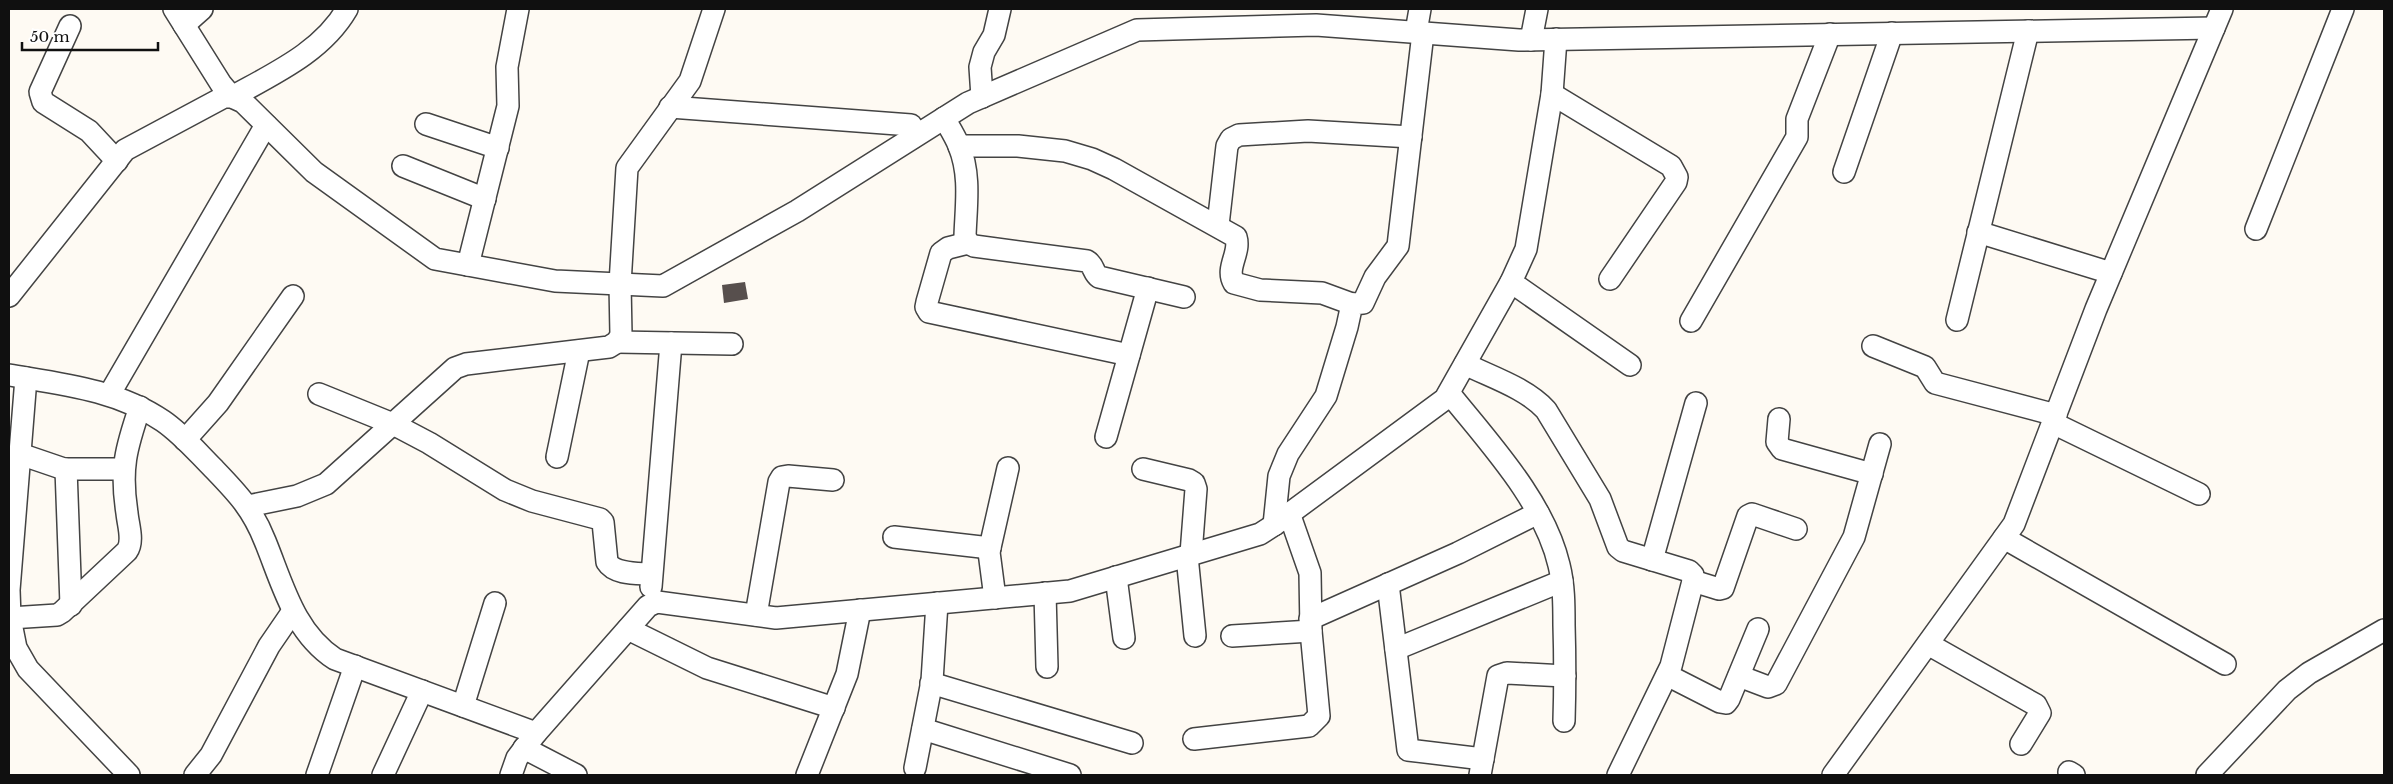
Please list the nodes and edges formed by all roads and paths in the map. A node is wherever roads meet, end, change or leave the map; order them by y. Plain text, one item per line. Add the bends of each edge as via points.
1 (202, 9) edge
2 (347, 9) edge
3 (518, 9) edge
4 (714, 9) edge
5 (1000, 9) edge
6 (1420, 9) edge
7 (1537, 9) edge
8 (2343, 9) edge
9 (179, 17) edge
10 (1196, 18) edge
11 (1250, 18) edge
12 (2218, 18) edge
13 (70, 26) dead end
14 (2028, 31) junction
15 (1420, 33) junction
16 (1892, 33) junction
17 (1830, 34) junction
18 (1556, 39) junction
19 (1531, 40) junction
20 (1552, 94) junction
21 (232, 97) junction
22 (982, 97) junction
23 (670, 107) junction
24 (944, 118) junction
25 (426, 124) dead end
26 (266, 125) junction
27 (912, 138) junction
28 (1411, 138) junction
29 (959, 146) junction
30 (498, 148) junction
31 (117, 161) junction
32 (403, 166) dead end
33 (1844, 172) dead end
34 (485, 199) junction
35 (1218, 225) junction
36 (2256, 229) dead end
37 (1978, 232) junction
38 (968, 243) junction
39 (468, 265) junction
40 (2111, 273) junction
41 (1610, 279) dead end
42 (1511, 282) junction
43 (620, 284) junction
44 (1148, 288) junction
45 (9, 296) edge
46 (293, 296) dead end
47 (1184, 297) dead end
48 (1352, 304) junction
49 (1957, 320) dead end
50 (1691, 321) dead end
51 (617, 342) junction
52 (671, 343) junction
53 (732, 344) dead end
54 (1873, 346) dead end
55 (579, 351) junction
56 (1129, 355) junction
57 (1465, 364) junction
58 (1630, 365) dead end
59 (18, 377) edge
60 (1449, 393) junction
61 (319, 394) dead end
62 (109, 395) junction
63 (1696, 403) dead end
64 (140, 407) junction
65 (1779, 419) dead end
66 (2054, 419) junction
67 (393, 424) junction
68 (1106, 436) dead end
69 (185, 440) junction
70 (1880, 444) dead end
71 (20, 454) junction
72 (557, 457) dead end
73 (1008, 468) dead end
74 (66, 469) junction
75 (1143, 469) dead end
76 (123, 470) junction
77 (1872, 474) junction
78 (833, 480) dead end
79 (2199, 494) dead end
80 (13, 498) edge
81 (248, 506) junction
82 (1538, 513) junction
83 (1282, 519) junction
84 (1796, 529) dead end
85 (894, 537) dead end
86 (2004, 538) junction
87 (990, 548) junction
88 (1189, 555) junction
89 (1652, 560) junction
90 (651, 574) junction
91 (1116, 577) junction
92 (1562, 581) junction
93 (1693, 581) junction
94 (1388, 584) junction
95 (1045, 593) junction
96 (995, 598) junction
97 (495, 603) dead end
98 (654, 603) junction
99 (938, 603) junction
100 (71, 606) junction
101 (860, 610) junction
102 (294, 611) junction
103 (756, 615) junction
104 (10, 618) junction
105 (1310, 625) junction
106 (628, 629) junction
107 (1758, 630) dead end
108 (2384, 630) edge
109 (1195, 636) dead end
110 (1232, 636) dead end
111 (1124, 638) dead end
112 (1928, 644) junction
113 (1396, 649) junction
114 (2225, 664) dead end
115 (355, 666) junction
116 (1047, 667) dead end
117 (1667, 675) junction
118 (1566, 676) junction
119 (1739, 676) junction
120 (931, 683) junction
121 (422, 691) junction
122 (463, 706) junction
123 (834, 708) junction
124 (1564, 721) dead end
125 (923, 729) junction
126 (1194, 739) dead end
127 (530, 740) junction
128 (1132, 743) dead end
129 (2021, 744) dead end
130 (1482, 767) edge
131 (915, 768) dead end
132 (128, 775) edge
133 (195, 775) edge
134 (317, 775) edge
135 (383, 775) edge
136 (511, 775) edge
137 (576, 775) edge
138 (807, 775) edge
139 (1070, 775) edge
140 (1618, 775) edge
141 (1833, 775) edge
142 (2207, 775) edge

1 - 9 street
2 - 21 street via 326,38 295,62
3 - 30 street via 507,67 508,106
4 - 23 street via 695,70
5 - 22 street via 994,35 980,67
6 - 15 street
7 - 19 street
8 - 36 street
9 - 21 street
10 - 11 street
10 - 22 street via 1137,30
11 - 15 street
12 - 14 street
12 - 40 street
13 - 31 street via 40,97 89,132
14 - 16 street
14 - 37 street
15 - 19 street
15 - 28 street
16 - 17 street
16 - 33 street
17 - 18 street
17 - 50 street via 1797,119 1797,137
18 - 19 street
18 - 20 street
20 - 41 street via 1671,166 1675,172 1676,182
20 - 42 street via 1529,240
21 - 26 street via 243,102
21 - 31 street via 224,97 125,150
22 - 24 street
23 - 27 street via 911,125
23 - 43 street via 627,168
24 - 27 street
24 - 29 street
25 - 30 street
26 - 39 street via 314,172 436,260
26 - 62 street
27 - 43 street via 797,211 663,286
28 - 35 street via 1308,130 1239,135 1227,146
28 - 48 street via 1398,246 1375,277 1363,303
29 - 35 street via 1018,146 1092,159
29 - 38 street via 967,181 965,236
30 - 34 street
31 - 45 street
32 - 34 street
34 - 39 street
35 - 48 street via 1236,237 1238,242 1230,273 1234,282 1260,290 1322,292
37 - 40 street
37 - 49 street
38 - 44 street via 1087,261 1099,277
38 - 56 street via 948,248 940,254 926,307 929,312
39 - 43 street via 555,281
40 - 66 street
42 - 57 street
42 - 58 street
43 - 51 street via 621,335
44 - 47 street
44 - 56 street
46 - 69 street via 218,402
48 - 83 street via 1326,396 1288,454 1279,476
51 - 52 street
51 - 55 street via 609,347
52 - 53 street
52 - 90 street
54 - 66 street via 1925,367 1935,382
55 - 67 street via 455,368
55 - 72 street
56 - 68 street
57 - 60 street
57 - 89 street via 1526,394 1546,410 1600,499 1618,547
59 - 62 street
59 - 71 street
60 - 82 street via 1504,462
60 - 83 street
61 - 67 street
62 - 64 street
63 - 89 street
64 - 69 street via 165,422
64 - 76 street
65 - 77 street via 1777,442 1782,449
66 - 79 street
66 - 86 street via 2014,524
67 - 81 street via 326,484 297,496
67 - 90 street via 505,490 532,501 600,519 610,567
69 - 81 street
70 - 77 street
71 - 74 street
71 - 80 street
73 - 87 street
74 - 76 street
74 - 100 street
75 - 88 street via 1194,483
76 - 100 street via 130,547
77 - 119 street via 1854,537 1776,684 1768,687
78 - 103 street via 788,476 778,482
80 - 104 street
81 - 102 street
82 - 92 street via 1552,543
82 - 94 street
83 - 88 street via 1260,534
83 - 105 street via 1310,573
84 - 93 street via 1752,514 1748,516 1723,588
85 - 87 street
86 - 112 street
86 - 114 street
87 - 96 street
88 - 91 street
88 - 109 street
89 - 93 street via 1689,571
90 - 98 street
91 - 95 street via 1070,591
91 - 111 street
92 - 113 street
92 - 118 street
93 - 117 street
94 - 105 street
94 - 113 street
95 - 96 street
95 - 116 street
96 - 99 street
97 - 122 street
98 - 103 street via 664,601
98 - 106 street
99 - 101 street
99 - 120 street
100 - 104 street via 57,615
101 - 103 street via 781,618
101 - 123 street via 850,665
102 - 115 street via 303,629 322,650
102 - 133 street via 269,646 211,755
104 - 132 street via 16,648 28,669
105 - 110 street
105 - 126 street via 1320,716 1316,722 1309,726
106 - 123 street via 707,668
106 - 127 street
107 - 119 street
108 - 142 street via 2308,673 2287,690
112 - 129 street via 2036,705 2040,713
112 - 141 street
113 - 130 street via 1408,750
115 - 121 street
115 - 134 street
117 - 119 street via 1726,703
117 - 140 street
118 - 124 street
118 - 130 street via 1507,673 1498,676
120 - 125 street
120 - 128 street
121 - 122 street
121 - 135 street
122 - 127 street
123 - 138 street
125 - 131 street
125 - 139 street
127 - 136 street via 517,758
127 - 137 street

